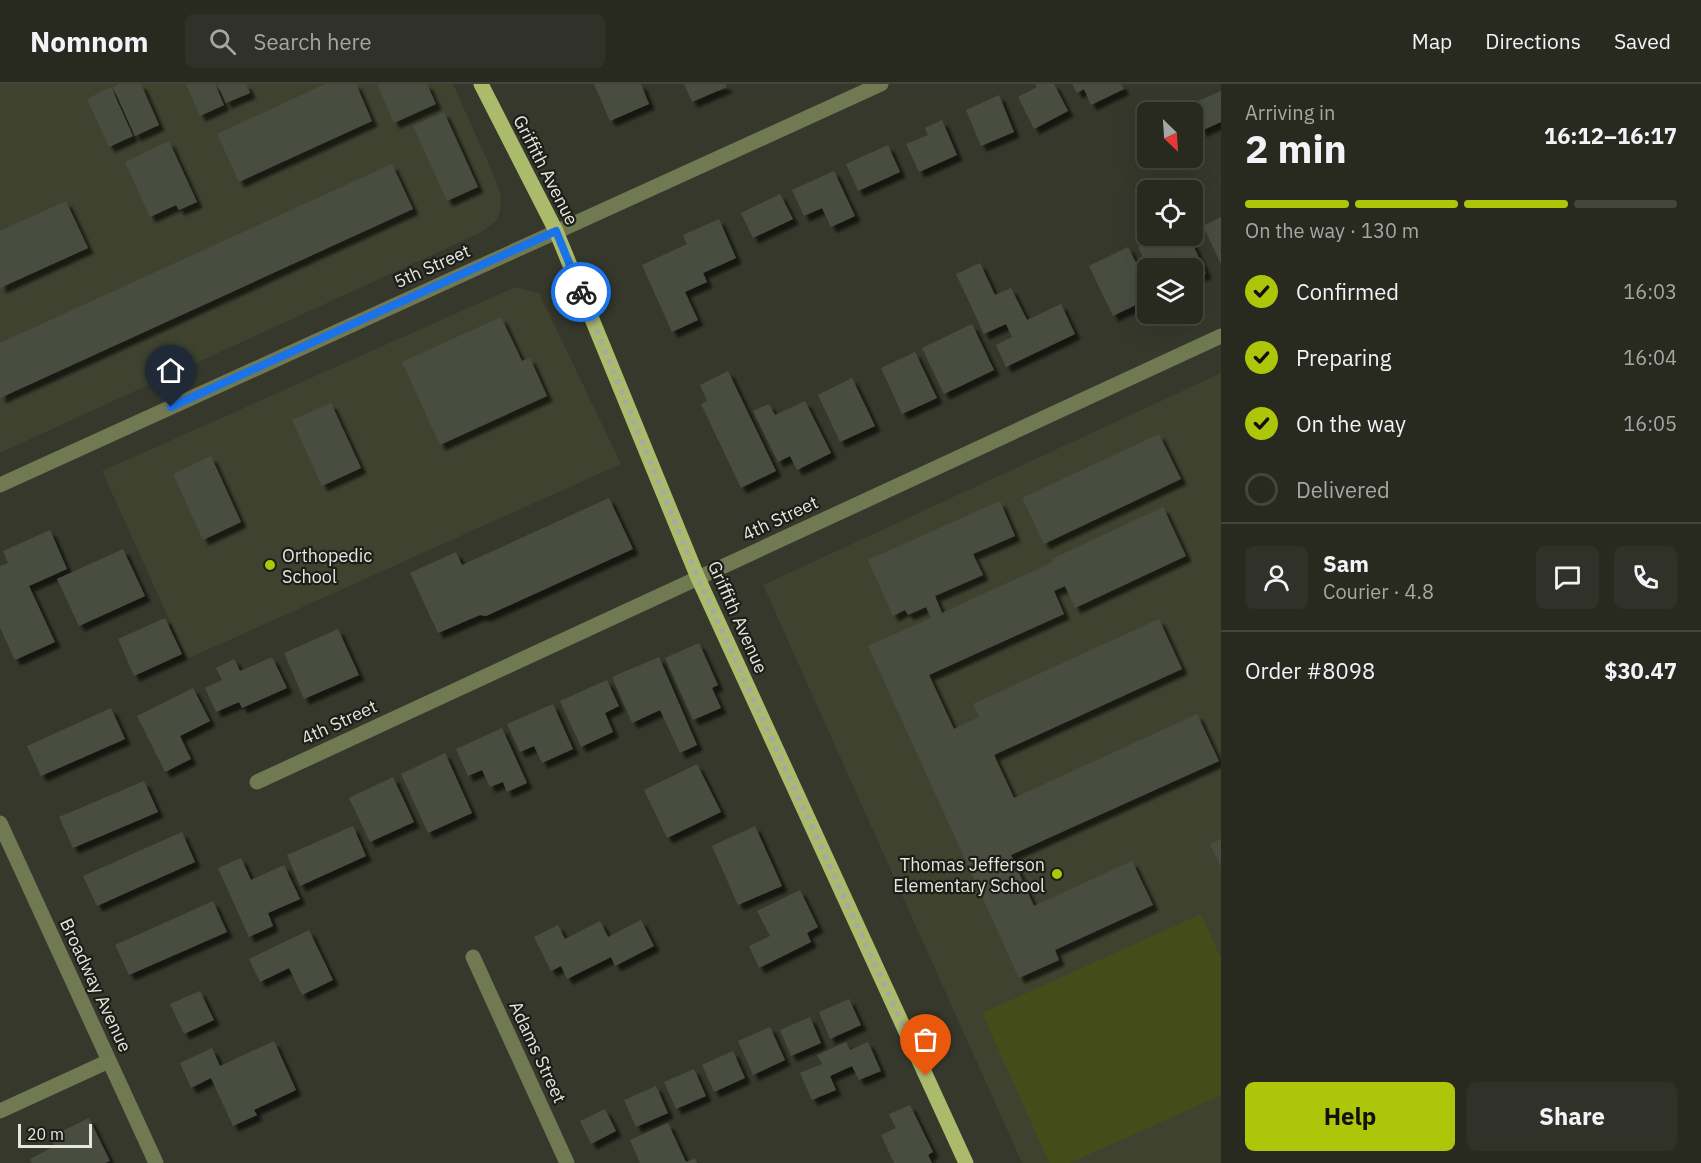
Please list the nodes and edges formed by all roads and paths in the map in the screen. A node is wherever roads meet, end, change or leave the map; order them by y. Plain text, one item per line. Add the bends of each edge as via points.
1 (481, 84) edge
2 (881, 84) edge
3 (556, 231) junction
4 (1221, 336) edge
5 (0, 484) edge
6 (698, 578) junction
7 (257, 782) dead end
8 (0, 823) edge
9 (473, 957) dead end
10 (109, 1061) junction
11 (0, 1111) edge
12 (156, 1163) edge
13 (567, 1163) edge
14 (966, 1163) edge

1 - 3 main road, Griffith Avenue
2 - 3 street, 5th Street
3 - 5 street, 5th Street
3 - 6 main road, Griffith Avenue
4 - 6 street, 4th Street
6 - 7 street, 4th Street
6 - 14 main road, Griffith Avenue
8 - 10 street, Broadway Avenue
9 - 13 street, Adams Street
10 - 11 street
10 - 12 street, Broadway Avenue

